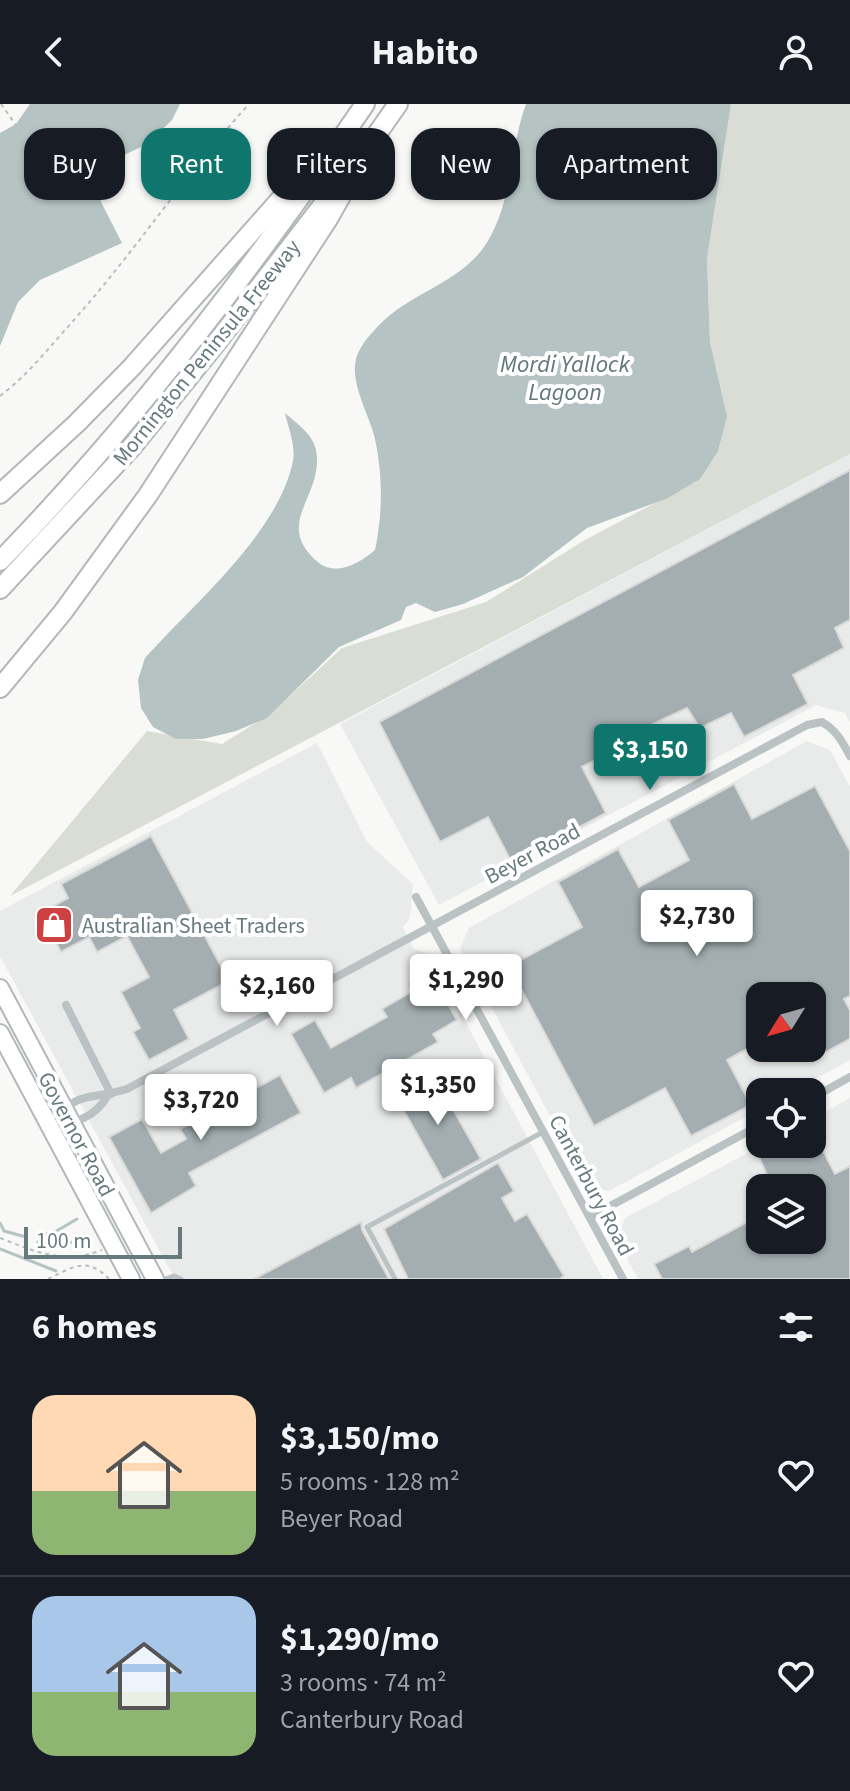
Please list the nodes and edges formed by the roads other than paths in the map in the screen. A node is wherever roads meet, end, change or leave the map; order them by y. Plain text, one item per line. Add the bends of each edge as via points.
1 (356, 104) edge
2 (365, 104) edge
3 (398, 104) edge
4 (381, 128) edge
5 (327, 200) edge
6 (339, 200) edge
7 (0, 494) edge
8 (0, 561) edge
9 (0, 589) edge
10 (0, 688) edge
11 (850, 756) edge
12 (416, 897) dead end
13 (433, 927) junction
14 (0, 988) edge
15 (66, 1005) dead end
16 (0, 1033) edge
17 (850, 1077) edge
18 (826, 1090) edge
19 (110, 1095) junction
20 (63, 1108) junction
21 (50, 1124) junction
22 (72, 1124) junction
23 (543, 1132) junction
24 (746, 1133) edge
25 (590, 1217) junction
26 (131, 1279) edge
27 (155, 1279) edge
28 (165, 1279) edge
29 (181, 1279) edge
30 (395, 1279) edge
31 (623, 1279) edge

1 - 7 highway via 306,171 141,357
2 - 8 highway, Mornington Peninsula Freeway via 200,333
3 - 4 highway, Mornington Peninsula Freeway
5 - 9 highway, Mornington Peninsula Freeway via 158,416
6 - 10 highway via 148,495
11 - 13 street, Beyer Road via 830,727 822,722 807,725
12 - 13 street, Canterbury Road
13 - 19 street
13 - 23 street, Canterbury Road
14 - 20 main road, Governor Road
15 - 19 street
16 - 21 main road, Governor Road
17 - 18 street
19 - 20 street via 90,1094
19 - 22 street via 100,1110
20 - 21 street
20 - 22 main road, Governor Road
21 - 22 street
21 - 26 main road, Governor Road
22 - 27 main road, Governor Road
23 - 25 street, Canterbury Road
23 - 30 lane via 367,1227
24 - 25 street
25 - 31 street, Canterbury Road
28 - 29 lane

